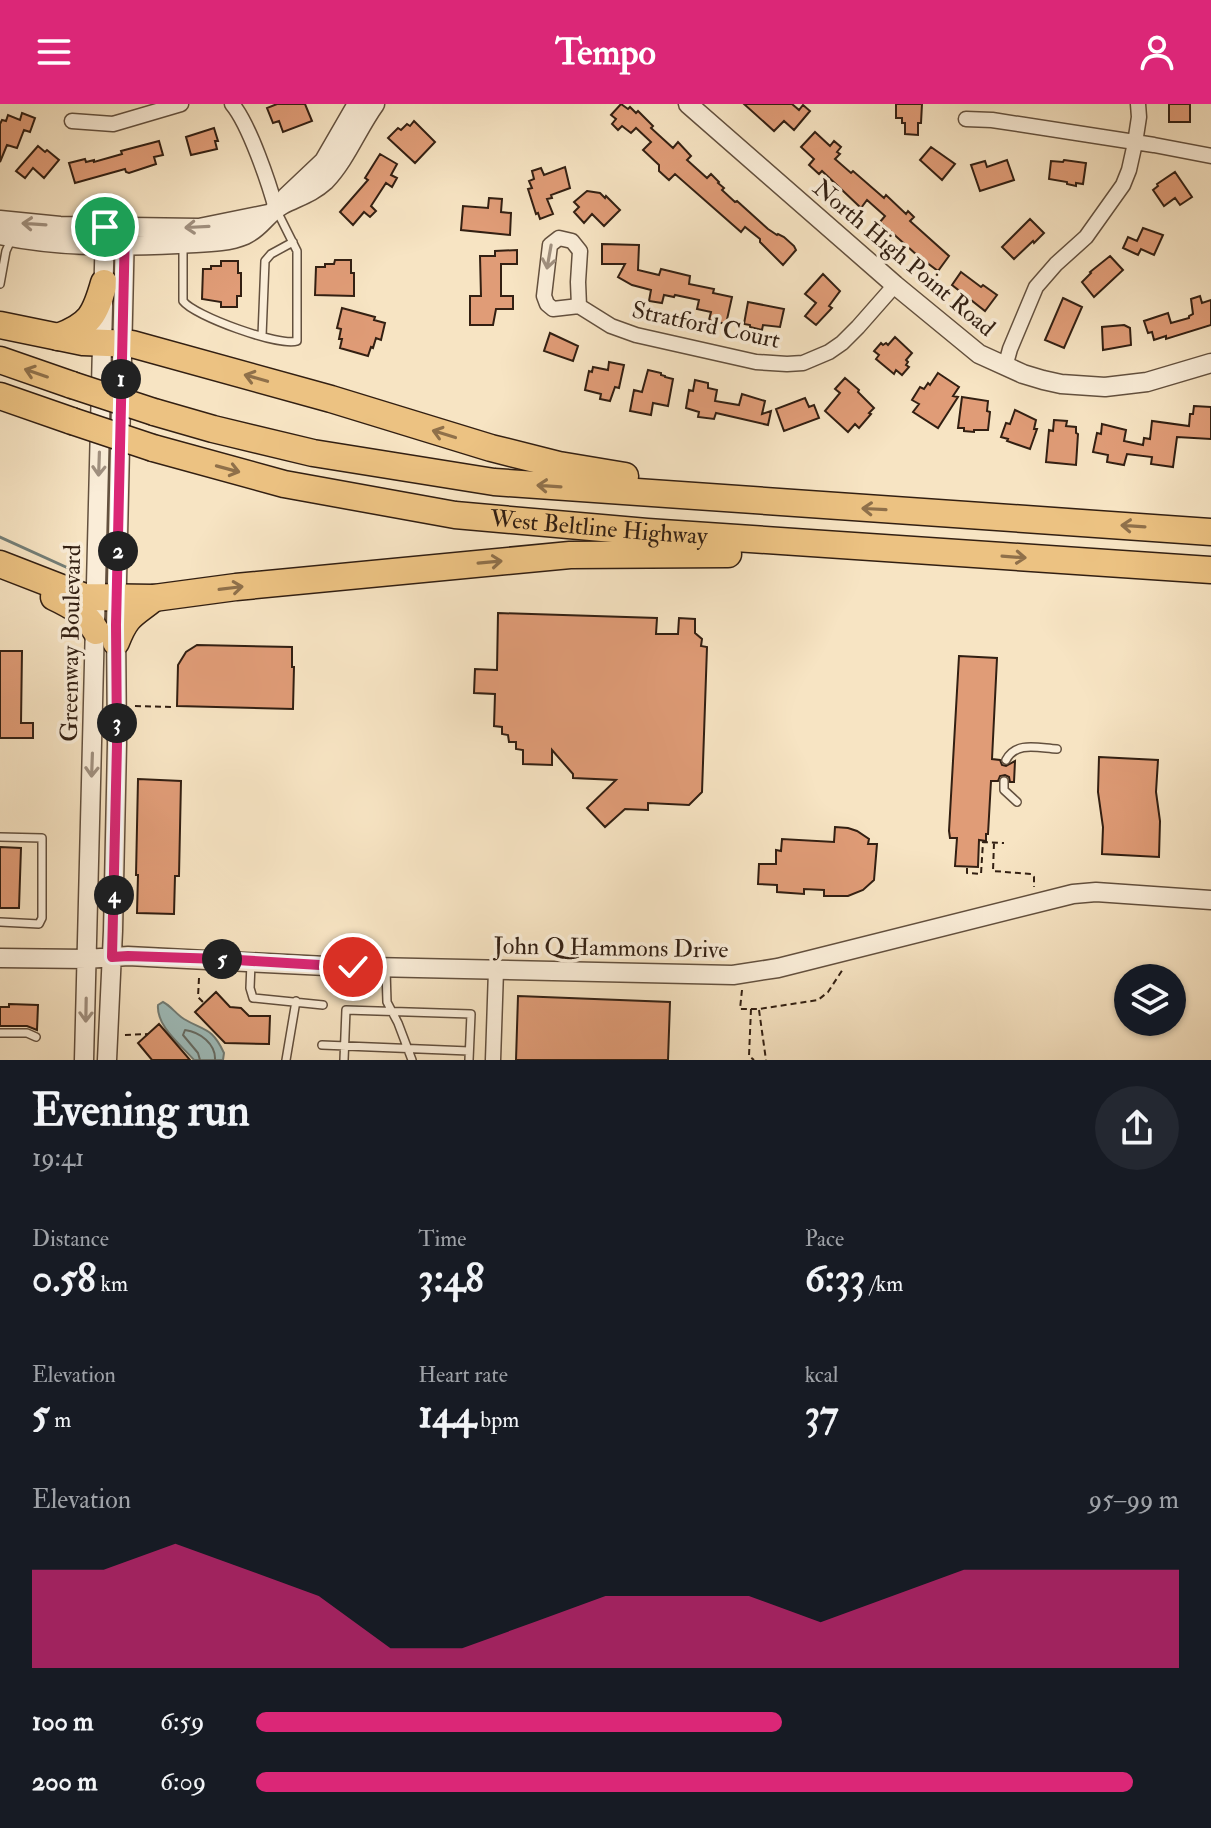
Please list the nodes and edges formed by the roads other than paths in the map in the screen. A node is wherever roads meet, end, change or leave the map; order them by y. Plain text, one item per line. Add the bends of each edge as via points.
1 (181, 104) edge
2 (232, 104) edge
3 (357, 104) edge
4 (375, 104) edge
5 (688, 104) edge
6 (1138, 104) edge
7 (966, 119) dead end
8 (72, 121) dead end
9 (1135, 143) junction
10 (1211, 156) edge
11 (276, 209) junction
12 (0, 220) edge
13 (105, 227) junction
14 (6, 236) edge
15 (125, 237) junction
16 (293, 242) junction
17 (183, 243) junction
18 (105, 246) junction
19 (104, 283) junction
20 (0, 284) edge
21 (895, 285) junction
22 (579, 306) junction
23 (0, 325) edge
24 (262, 336) junction
25 (58, 337) junction
26 (112, 342) junction
27 (0, 360) edge
28 (1211, 363) edge
29 (1005, 367) junction
30 (0, 396) edge
31 (822, 505) junction
32 (1211, 532) edge
33 (970, 555) junction
34 (0, 564) edge
35 (1211, 570) edge
36 (0, 573) edge
37 (107, 598) junction
38 (154, 598) junction
39 (106, 637) junction
40 (1057, 749) dead end
41 (1006, 760) dead end
42 (1004, 781) dead end
43 (1017, 802) dead end
44 (0, 837) edge
45 (1211, 900) edge
46 (0, 922) edge
47 (112, 957) junction
48 (0, 958) edge
49 (87, 959) junction
50 (251, 961) junction
51 (386, 968) junction
52 (496, 970) junction
53 (296, 1001) junction
54 (323, 1005) dead end
55 (393, 1011) junction
56 (0, 1033) edge
57 (36, 1037) dead end
58 (322, 1045) dead end
59 (344, 1046) junction
60 (408, 1048) junction
61 (469, 1051) junction
62 (84, 1060) edge
63 (107, 1060) edge
64 (286, 1060) edge
65 (344, 1060) edge
66 (412, 1060) edge
67 (469, 1060) edge
68 (493, 1060) edge

1 - 8 street via 113,124
2 - 11 street
3 - 11 street via 324,161
4 - 11 street via 328,177
5 - 21 street, North High Point Road
6 - 9 street
7 - 9 street
9 - 10 street
9 - 29 street via 1123,185 1086,237 1036,287
11 -> 15 street via 199,228
11 - 16 lane
11 - 17 street via 244,235
13 -> 12 street
13 - 15 street
13 - 18 street, Greenway Boulevard
14 - 18 street
14 - 20 lane
15 - 17 street
15 - 18 street
15 - 26 street, Greenway Boulevard
16 - 24 lane via 265,261
16 - 24 lane via 297,341 289,344
17 - 24 lane via 183,301 188,308
18 - 19 street, Greenway Boulevard
19 - 25 highway via 88,319
19 - 26 street, Greenway Boulevard
21 - 22 street, Stratford Court via 842,343 803,363 756,362 636,335
21 - 29 street, North High Point Road via 979,354
22 -> 22 street, Stratford Court via 580,251 572,241 559,238 550,245 544,296 553,309
23 - 25 highway
25 - 26 highway
31 -> 26 highway via 794,496 559,465
26 - 37 street, Greenway Boulevard
31 -> 27 highway, West Beltline Highway, bridge via 494,482 313,453 154,412
28 - 29 street, North High Point Road via 1147,382 1105,387 1052,382
30 -> 33 highway, West Beltline Highway, bridge via 153,448 284,484 455,515
32 -> 31 highway, West Beltline Highway
33 -> 35 highway, West Beltline Highway
38 -> 33 highway via 570,555 713,553 883,561
34 - 37 highway via 72,592
36 - 39 highway via 79,610
37 - 38 highway
37 - 39 street, Greenway Boulevard
38 - 39 highway
39 - 47 street, Greenway Boulevard via 117,760
39 -> 49 street, Greenway Boulevard
40 - 41 lane via 1020,746
42 - 43 lane via 1004,790
44 - 46 lane via 42,838 42,918 39,924
45 - 52 street, John Q Hammons Drive via 1073,894 733,975
47 - 49 street, John Q Hammons Drive
47 - 50 street, John Q Hammons Drive
47 - 63 street, Greenway Boulevard
48 - 49 street, John Q Hammons Drive
49 -> 62 street, Greenway Boulevard
50 - 51 street, John Q Hammons Drive
50 - 53 lane via 253,998
51 - 52 street, John Q Hammons Drive
51 - 55 lane via 387,1002
52 - 68 street
53 - 54 lane
53 - 64 lane
55 - 59 lane via 346,1010
55 - 60 lane
55 - 61 lane via 471,1014
56 - 57 lane
58 - 59 lane
59 - 60 lane
59 - 65 lane
60 - 61 lane
60 - 66 lane
61 - 67 lane

